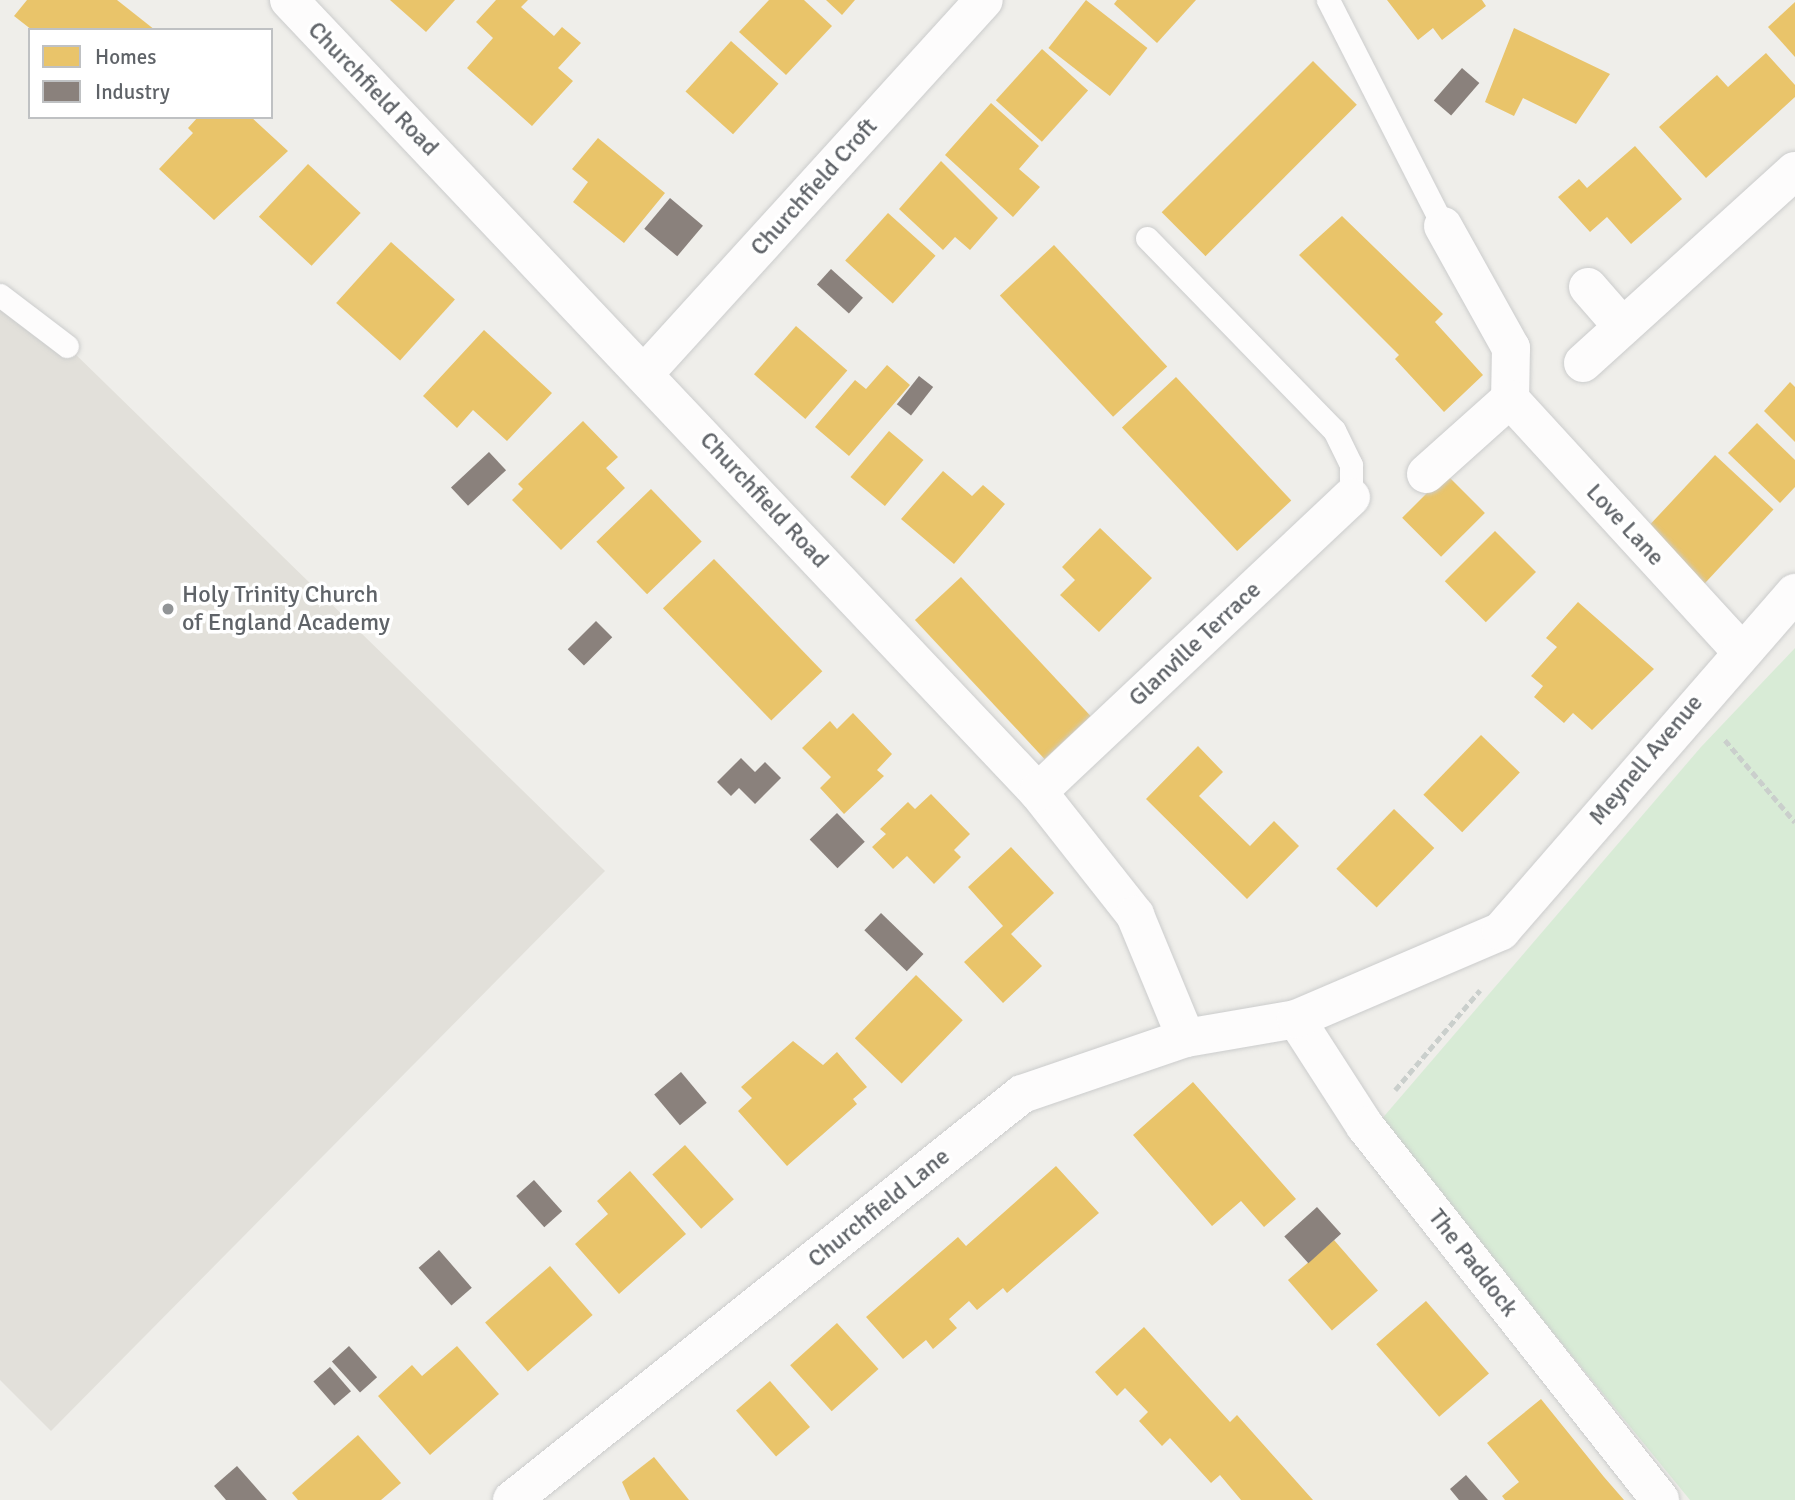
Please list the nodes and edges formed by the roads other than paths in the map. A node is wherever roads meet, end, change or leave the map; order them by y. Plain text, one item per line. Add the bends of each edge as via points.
1 (289, 0) edge
2 (984, 0) edge
3 (1328, 0) edge
4 (1795, 171) edge
5 (1443, 226) joint
6 (1146, 238) dead end
7 (1588, 288) dead end
8 (0, 295) edge
9 (1622, 326) junction
10 (67, 346) dead end
11 (1583, 363) dead end
12 (645, 373) junction
13 (1510, 399) junction
14 (1426, 474) dead end
15 (1351, 497) joint
16 (1795, 593) edge
17 (1741, 650) junction
18 (1038, 792) junction
19 (1296, 1019) junction
20 (1186, 1038) junction
21 (512, 1500) edge
22 (1660, 1500) edge

1 - 12 street, Churchfield Road
2 - 12 street, Churchfield Croft
3 - 5 lane
4 - 9 street
5 - 13 street via 1511,348
6 - 15 lane via 1334,430 1350,466
7 - 9 street
8 - 10 lane
9 - 11 street
12 - 18 street, Churchfield Road
13 - 14 street
13 - 17 street, Love Lane
15 - 18 street, Glanville Terrace
16 - 17 street, Meynell Avenue
17 - 19 street, Meynell Avenue via 1501,931
18 - 20 street, Churchfield Road via 1135,915
19 - 20 street, Churchfield Lane
19 - 22 street, The Paddock via 1365,1126
20 - 21 street, Churchfield Lane via 1022,1094

